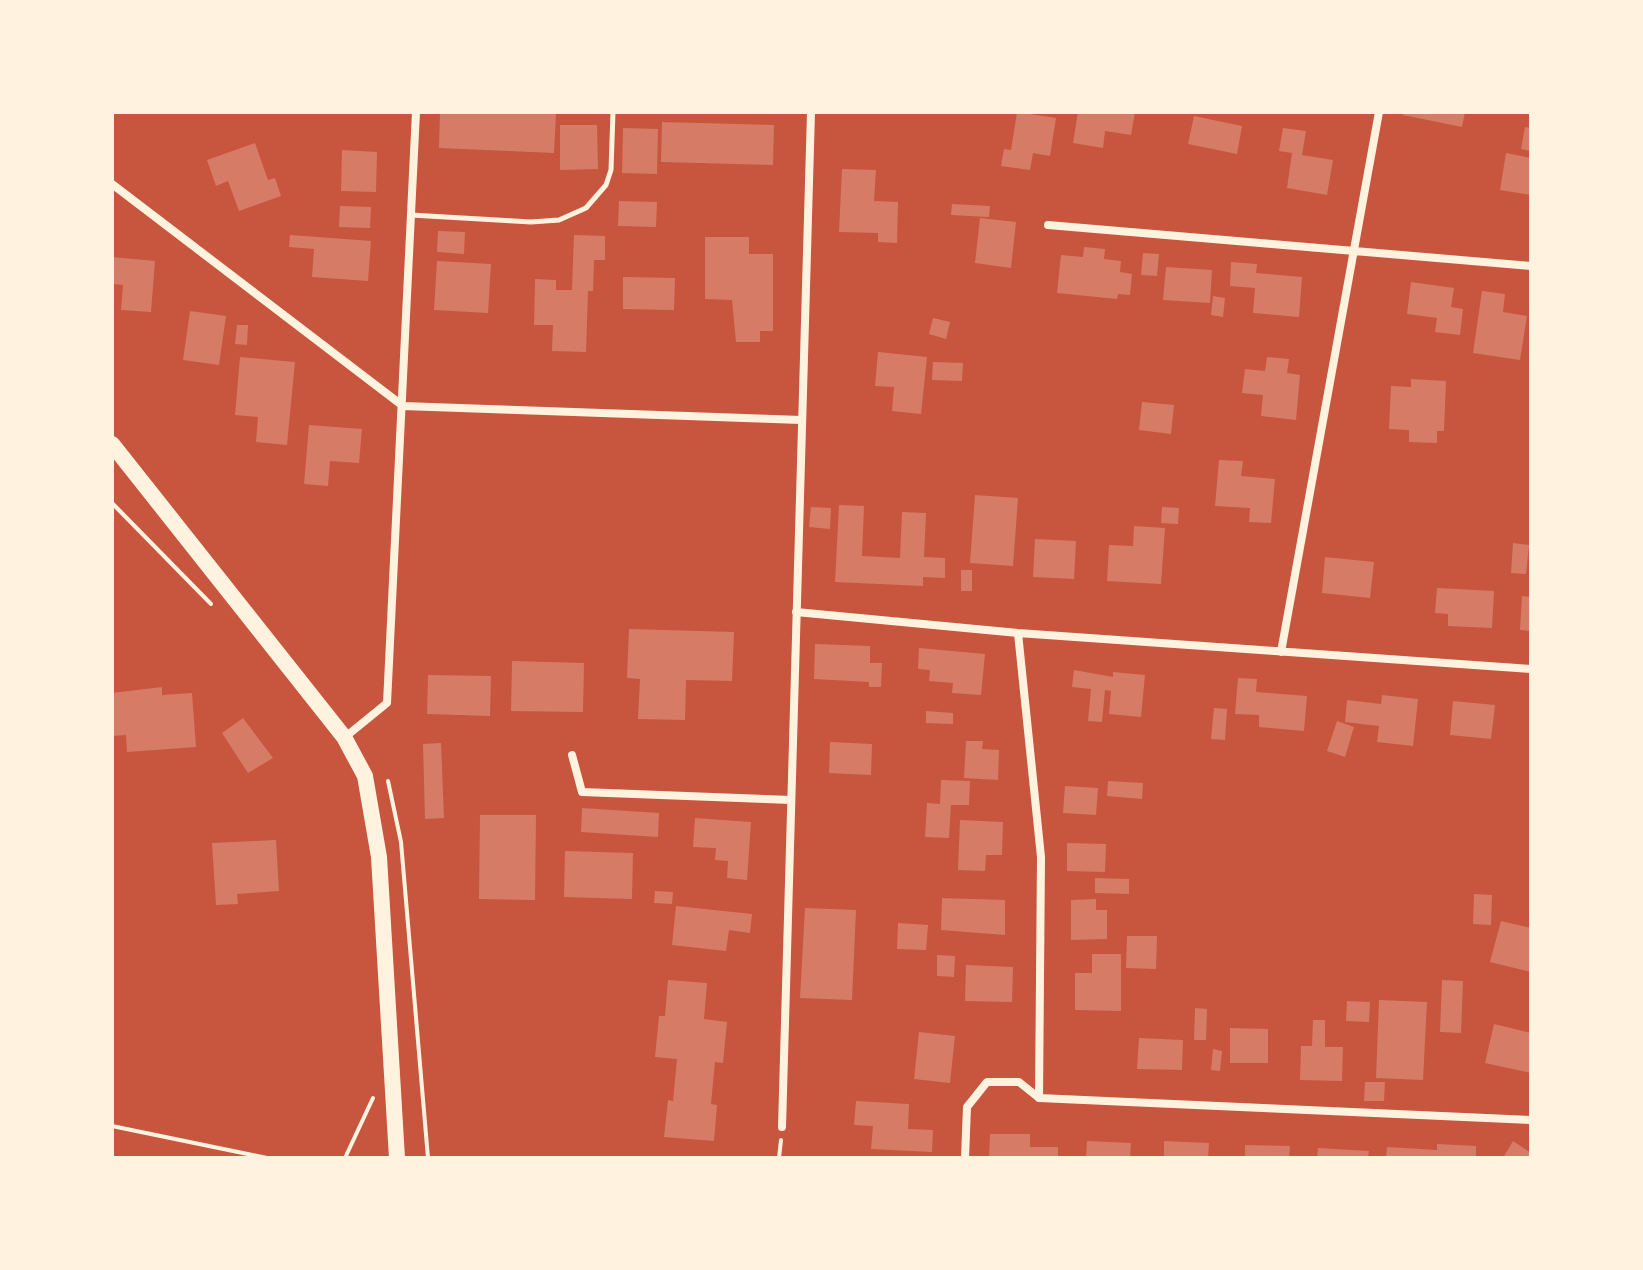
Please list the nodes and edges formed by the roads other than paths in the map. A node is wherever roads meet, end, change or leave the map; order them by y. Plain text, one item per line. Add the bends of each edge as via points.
1 (416, 112) edge
2 (613, 112) edge
3 (811, 112) edge
4 (1379, 112) edge
5 (112, 184) edge
6 (411, 215) junction
7 (1048, 225) dead end
8 (1354, 250) junction
9 (1531, 266) edge
10 (403, 406) junction
11 (801, 420) junction
12 (112, 444) edge
13 (796, 612) junction
14 (1018, 633) junction
15 (1281, 652) junction
16 (1531, 669) edge
17 (344, 739) junction
18 (572, 755) dead end
19 (791, 800) junction
20 (1039, 1098) junction
21 (1531, 1120) edge
22 (782, 1127) dead end
23 (397, 1158) edge
24 (965, 1158) edge

1 - 6 street
2 - 6 lane via 611,170 606,185 586,208 559,220 531,222
3 - 11 street
4 - 8 street
5 - 10 street
6 - 10 street
7 - 8 street
8 - 9 street
8 - 15 street
10 - 11 street
10 - 17 street via 387,703
11 - 13 street
12 - 17 main road
13 - 14 street
13 - 19 street
14 - 15 street
14 - 20 street via 1041,857
15 - 16 street
17 - 23 main road via 365,776 379,857
18 - 19 street via 582,792
19 - 22 street
20 - 21 street
20 - 24 street via 1019,1082 987,1082 967,1107

